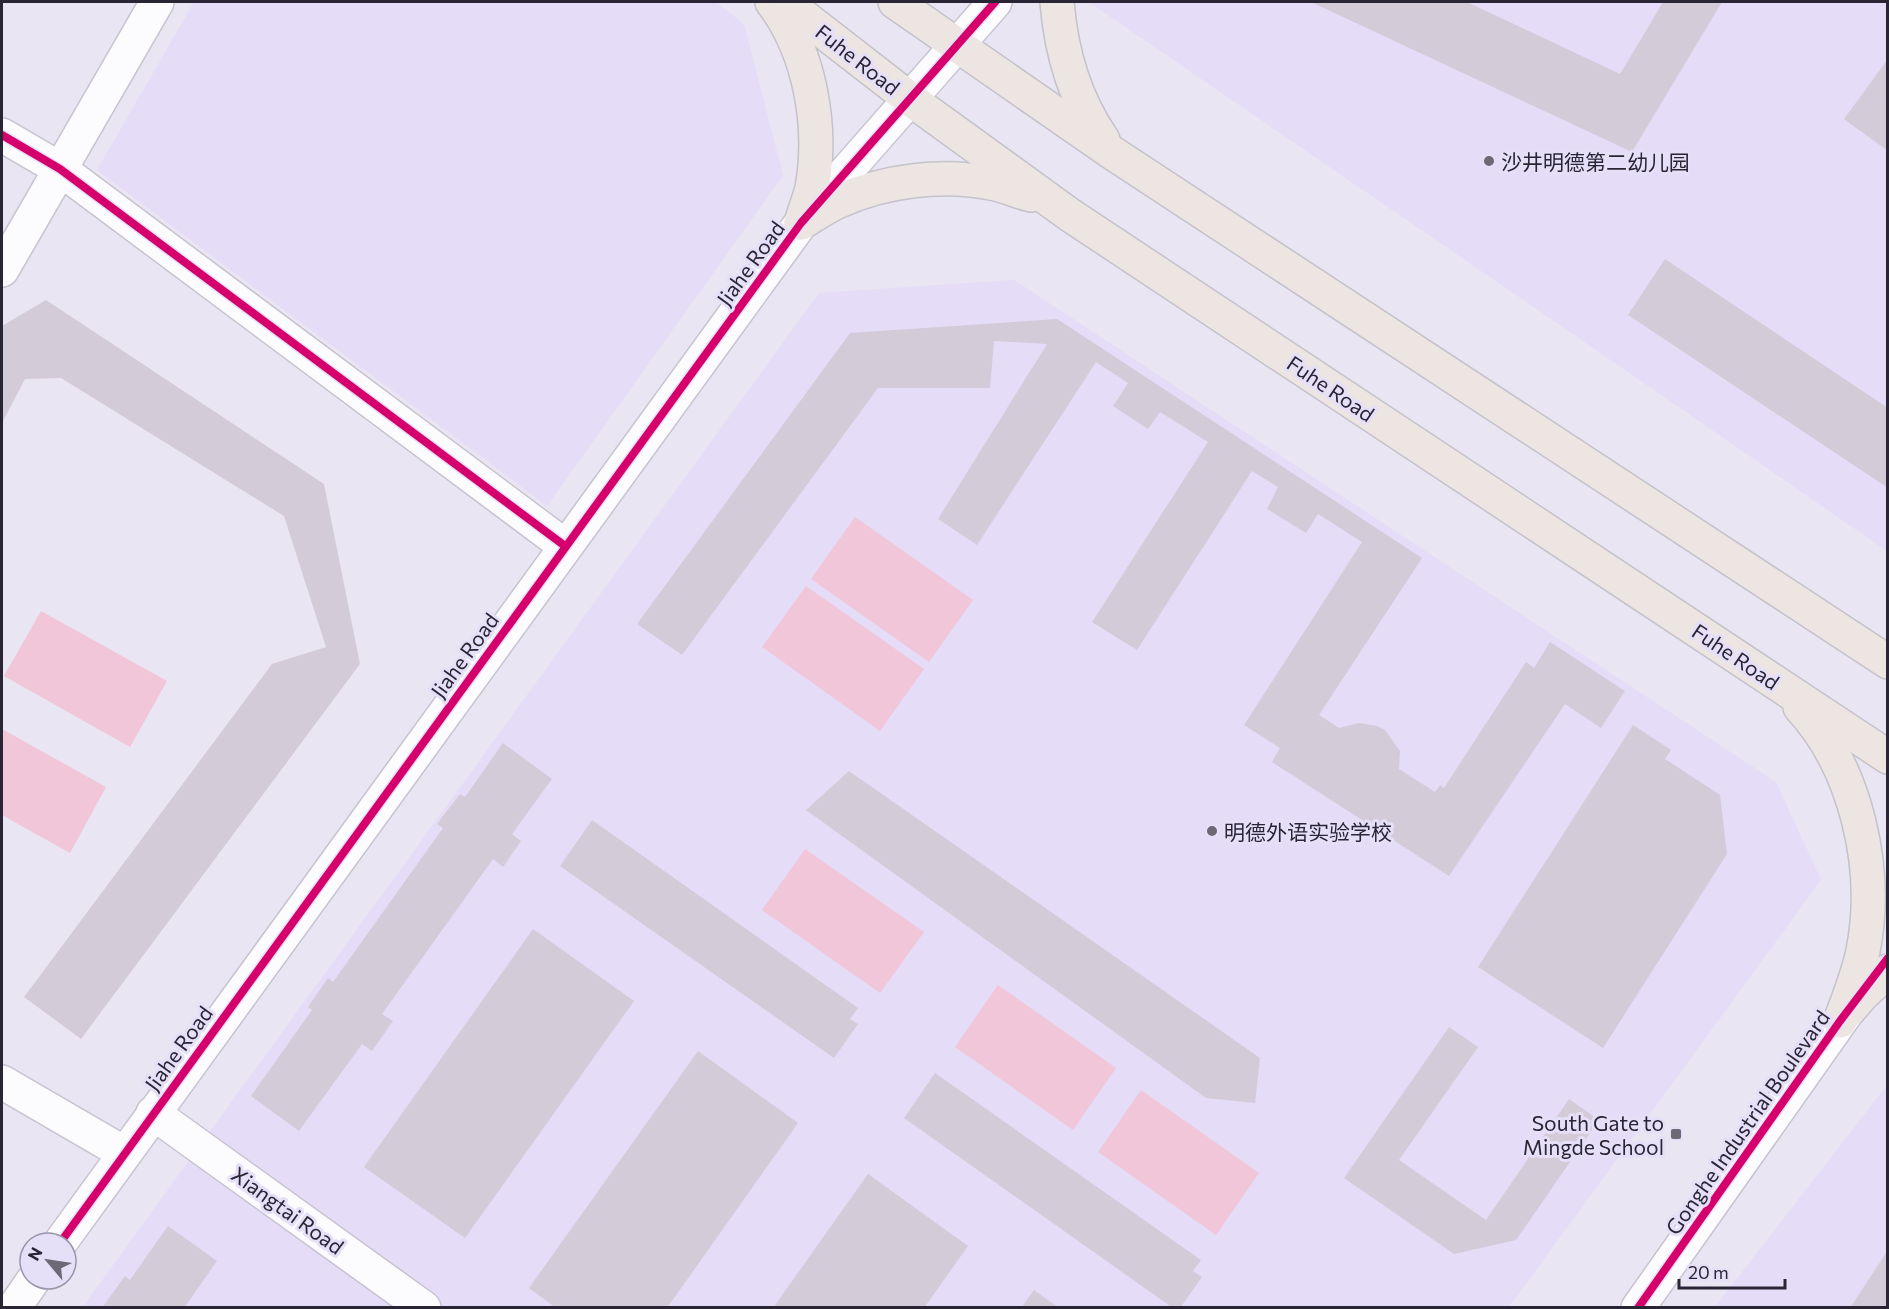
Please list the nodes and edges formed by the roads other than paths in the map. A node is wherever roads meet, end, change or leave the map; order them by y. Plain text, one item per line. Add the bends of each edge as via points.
1 (157, 2) edge
2 (772, 2) edge
3 (786, 2) edge
4 (895, 2) edge
5 (994, 2) edge
6 (1057, 2) edge
7 (957, 45) junction
8 (910, 99) junction
9 (2, 135) edge
10 (1111, 152) junction
11 (60, 169) junction
12 (1070, 215) junction
13 (801, 223) junction
14 (2, 270) edge
15 (565, 546) junction
16 (1821, 618) junction
17 (1887, 644) edge
18 (1887, 662) edge
19 (1778, 683) junction
20 (1887, 757) edge
21 (1887, 958) edge
22 (1887, 971) edge
23 (1840, 1021) junction
24 (2, 1082) edge
25 (153, 1113) junction
26 (124, 1153) junction
27 (69, 1231) edge
28 (26, 1291) edge
29 (14, 1308) edge
30 (424, 1308) edge
31 (1638, 1308) edge

1 - 11 street
2 - 13 main road via 807,75 814,112 812,188
3 - 8 main road, Fuhe Road
4 - 7 main road
5 - 7 street, Jiahe Road
6 - 10 main road via 1065,61 1076,93
7 - 8 street, Jiahe Road
7 - 10 main road
8 - 12 main road, Fuhe Road
8 - 13 street, Jiahe Road
9 - 11 street
10 - 16 main road
11 - 14 street
11 - 15 street
12 - 13 main road via 1034,196 995,184 955,179 914,180 874,188 836,202
12 - 19 main road, Fuhe Road
13 - 15 street, Jiahe Road
15 - 25 street, Jiahe Road
16 - 17 main road
16 - 18 main road
19 - 20 main road, Fuhe Road
19 - 23 main road via 1803,710 1842,772 1863,842 1868,915 1854,987
21 - 23 street, Gonghe Industrial Boulevard
22 - 23 main road
23 - 31 street, Gonghe Industrial Boulevard
24 - 26 street
25 - 26 street, Jiahe Road
25 - 30 street, Xiangtai Road
26 - 27 street, Jiahe Road
28 - 29 street

